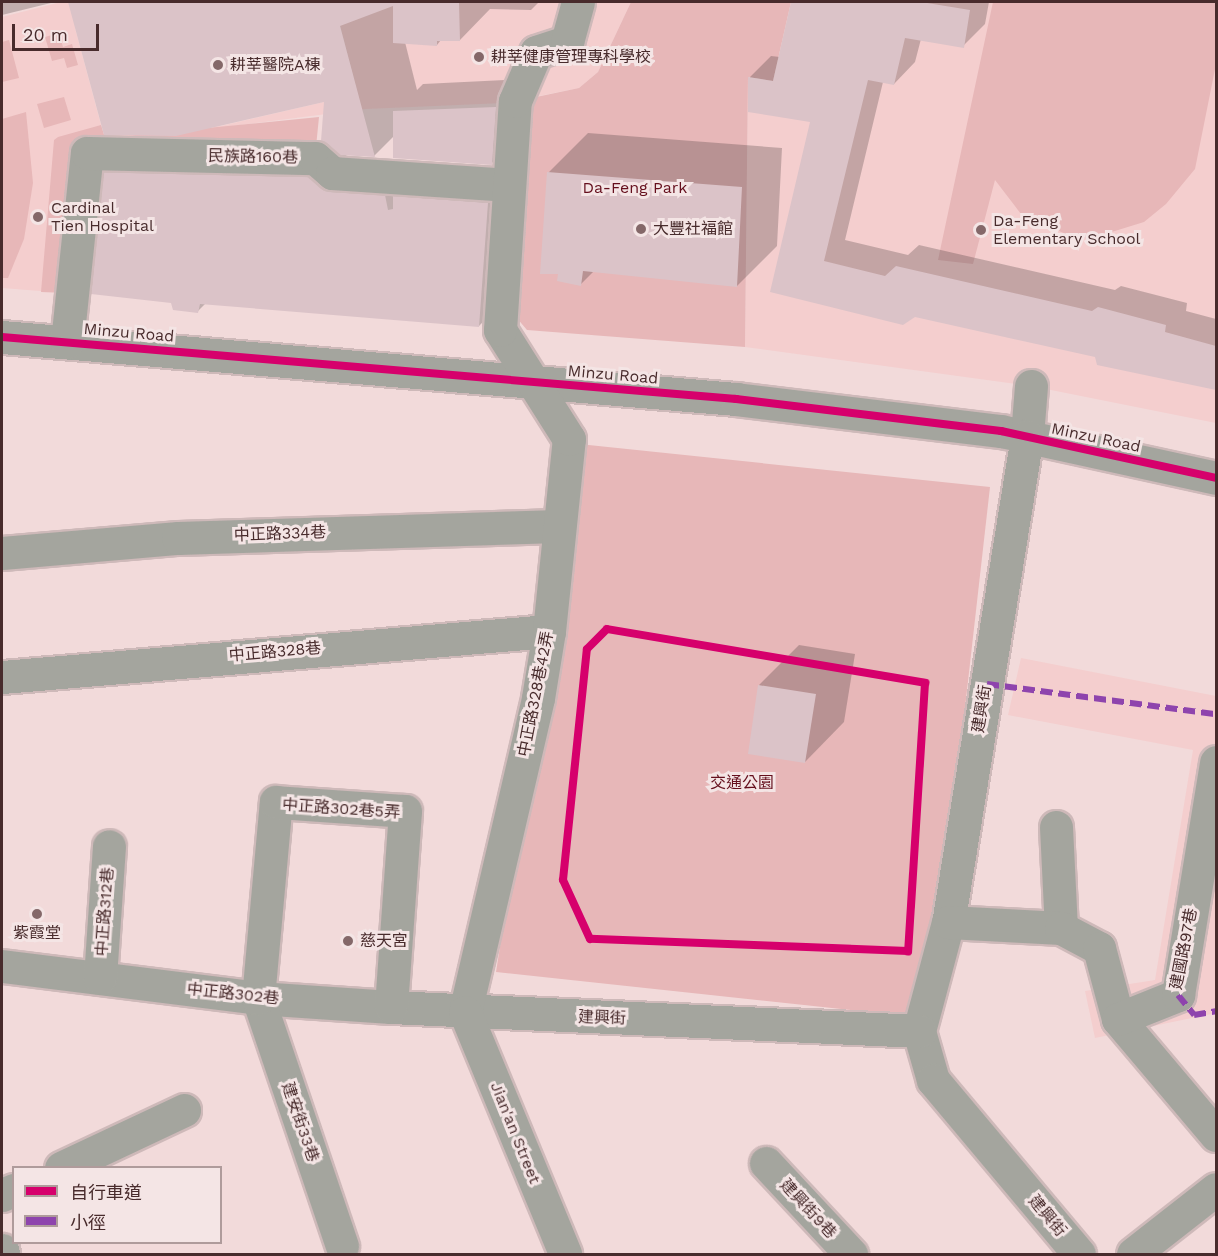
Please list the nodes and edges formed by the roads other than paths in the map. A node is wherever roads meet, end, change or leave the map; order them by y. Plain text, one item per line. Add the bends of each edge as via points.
1 (578, 2) edge
2 (506, 185) junction
3 (2, 337) edge
4 (67, 342) junction
5 (532, 381) junction
6 (1031, 386) dead end
7 (1027, 436) junction
8 (1216, 478) edge
9 (558, 526) junction
10 (2, 554) edge
11 (549, 631) junction
12 (2, 677) edge
13 (1216, 762) edge
14 (1056, 827) dead end
15 (109, 846) dead end
16 (948, 921) junction
17 (1061, 928) junction
18 (2, 966) edge
19 (100, 978) junction
20 (258, 998) junction
21 (391, 1007) junction
22 (465, 1012) junction
23 (1118, 1019) junction
24 (919, 1031) junction
25 (184, 1110) dead end
26 (1216, 1135) edge
27 (766, 1163) dead end
28 (63, 1166) edge
29 (1216, 1189) edge
30 (342, 1246) dead end
31 (2, 1250) edge
32 (1067, 1251) edge
33 (3, 1254) edge
34 (565, 1254) edge
35 (851, 1254) edge
36 (1133, 1254) edge

1 - 2 street via 567,42 536,52 514,101
2 - 4 street, 民族路160巷 via 332,173 315,158 87,153
2 - 5 street via 500,330
3 - 4 street, Minzu Road
4 - 5 street, Minzu Road
5 - 7 street, Minzu Road via 736,399
5 - 9 street, 中正路328巷42弄 via 569,439
6 - 7 street, 建興街
7 - 8 street, Minzu Road
7 - 16 street, 建興街
9 - 10 street, 中正路334巷 via 189,537
9 - 11 street, 中正路328巷42弄
11 - 12 street, 中正路328巷
11 - 22 street, 中正路328巷42弄 via 535,710
13 - 23 street, 建國路97巷 via 1178,995
14 - 17 street
15 - 19 street, 中正路312巷
16 - 17 street
16 - 24 street, 建興街
17 - 23 street via 1099,948
18 - 19 street, 中正路302巷
19 - 20 street, 中正路302巷
20 - 21 street, 中正路302巷
20 - 21 street, 中正路302巷5弄 via 276,802 405,811
20 - 30 street, 建安街33巷
21 - 22 street, 中正路302巷
22 - 24 street, 建興街
22 - 34 street, Jian'an Street
23 - 26 street
24 - 32 street, 建興街 via 933,1080
25 - 28 street
27 - 35 street, 建興街9巷
29 - 36 street
31 - 33 street

